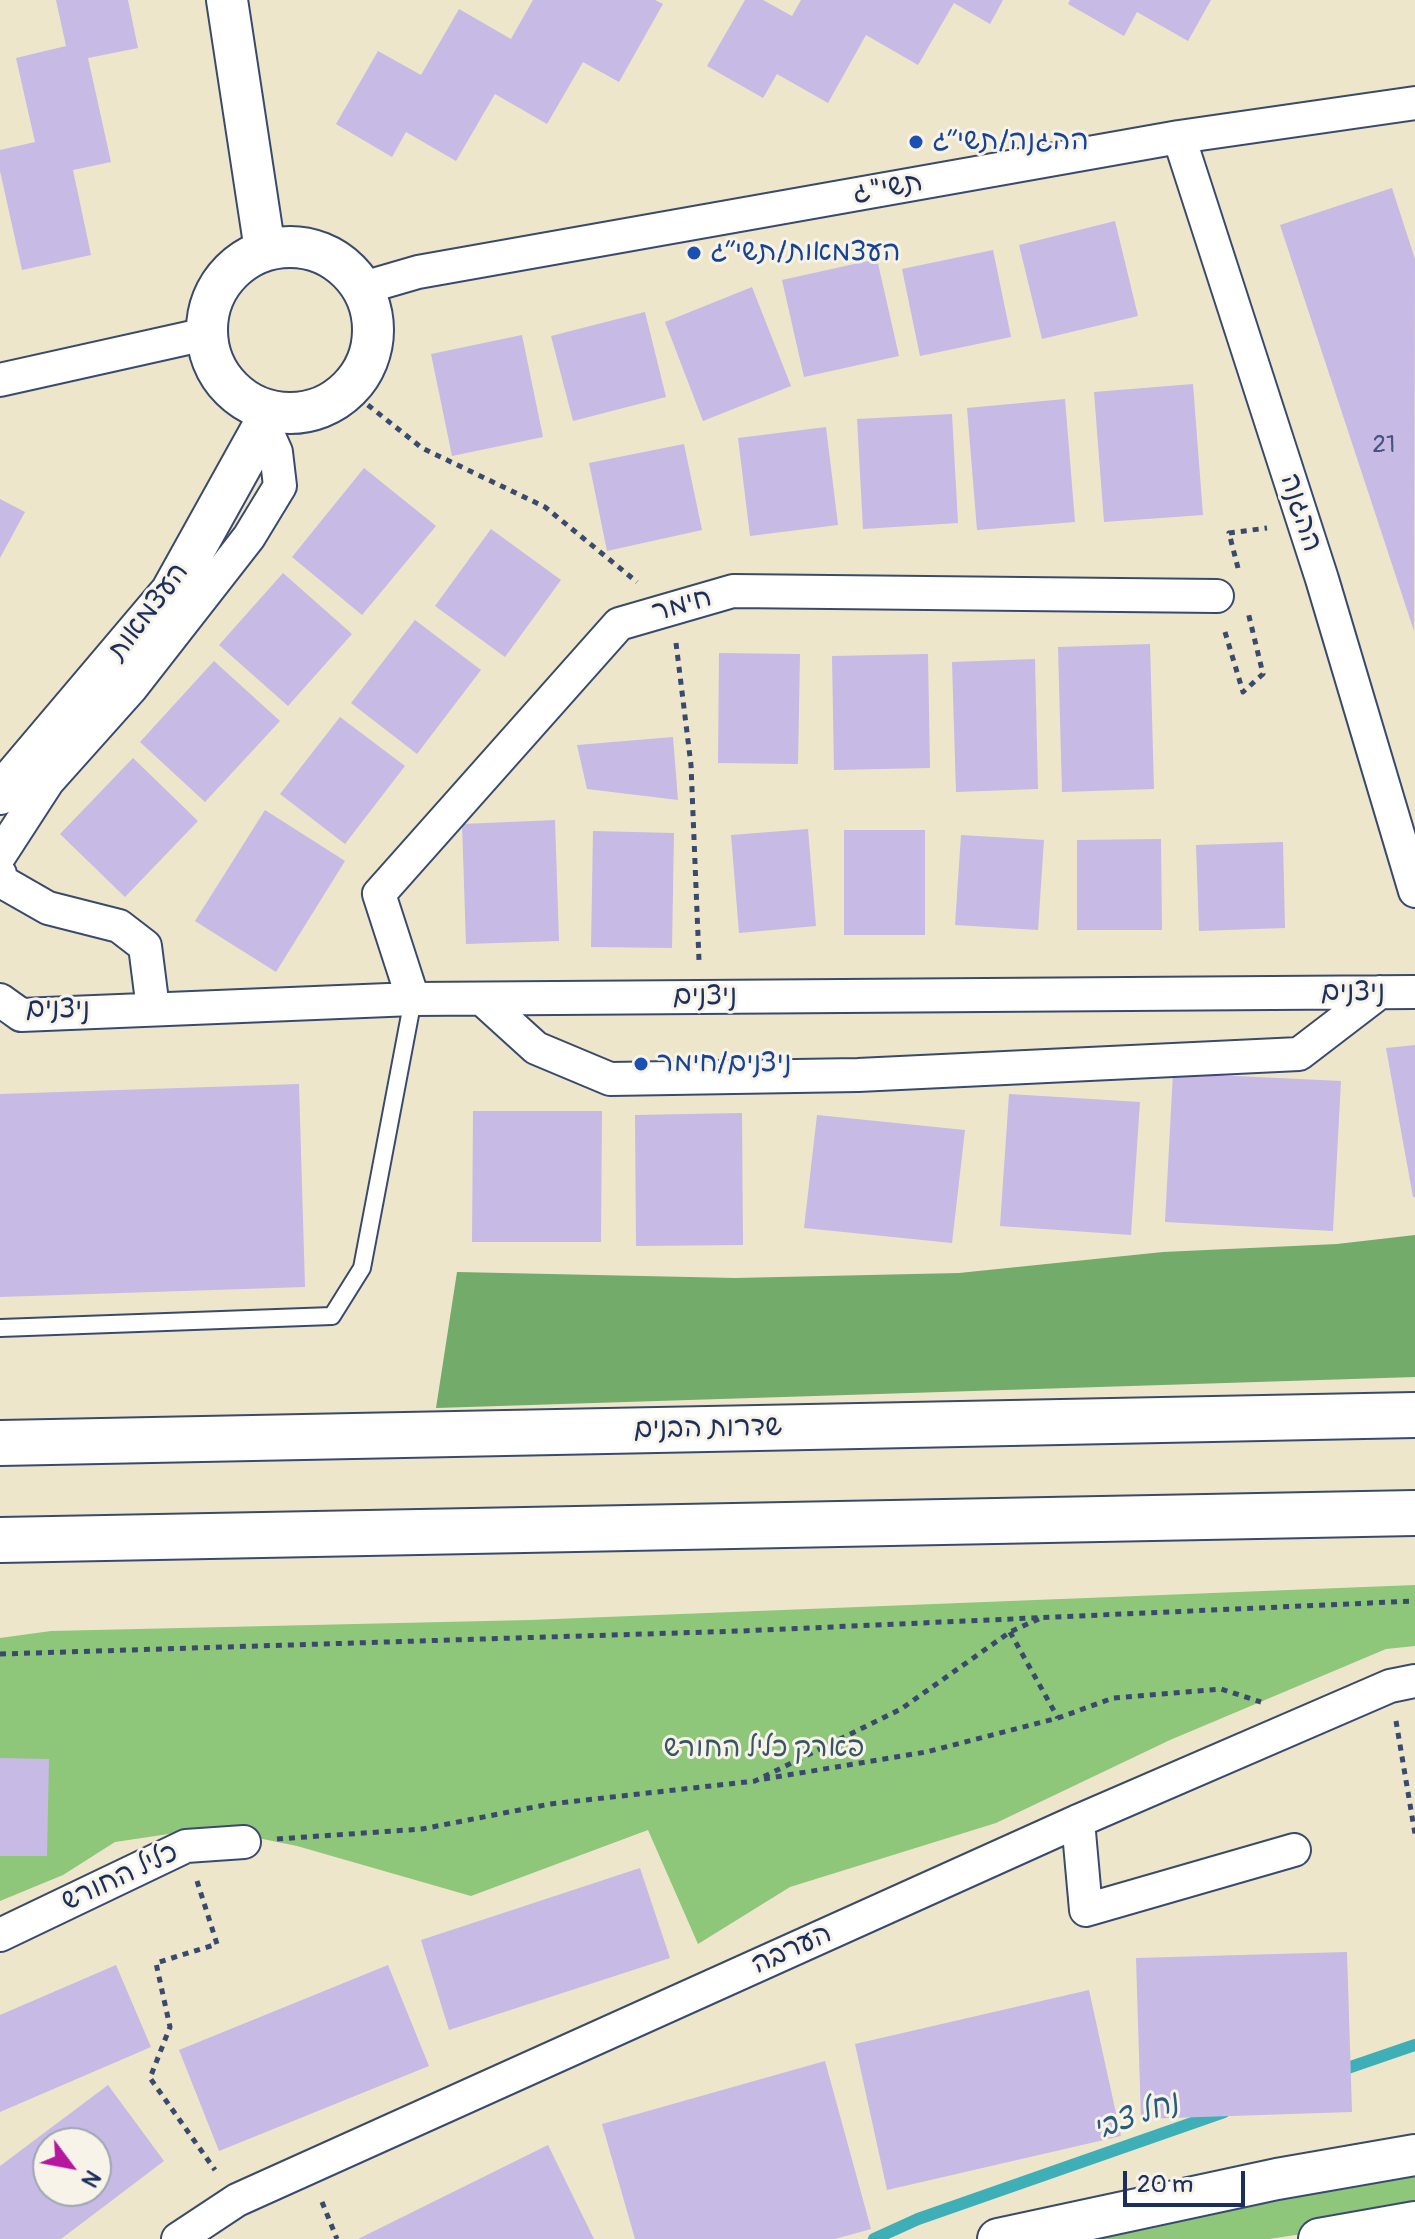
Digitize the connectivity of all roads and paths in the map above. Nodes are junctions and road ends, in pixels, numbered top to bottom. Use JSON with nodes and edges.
{"nodes":[{"id":1,"x":227,"y":0,"type":"edge"},
{"id":2,"x":1415,"y":103,"type":"edge"},
{"id":3,"x":1179,"y":137,"type":"junction"},
{"id":4,"x":265,"y":250,"type":"junction"},
{"id":5,"x":363,"y":288,"type":"junction"},
{"id":6,"x":206,"y":334,"type":"junction"},
{"id":7,"x":0,"y":380,"type":"edge"},
{"id":8,"x":349,"y":390,"type":"junction"},
{"id":9,"x":268,"y":419,"type":"junction"},
{"id":10,"x":1217,"y":596,"type":"dead end"},
{"id":11,"x":671,"y":609,"type":"junction"},
{"id":12,"x":0,"y":794,"type":"edge"},
{"id":13,"x":0,"y":855,"type":"edge"},
{"id":14,"x":0,"y":874,"type":"edge"},
{"id":15,"x":1415,"y":891,"type":"edge"},
{"id":16,"x":1380,"y":992,"type":"junction"},
{"id":17,"x":1415,"y":992,"type":"edge"},
{"id":18,"x":700,"y":997,"type":"junction"},
{"id":19,"x":413,"y":999,"type":"junction"},
{"id":20,"x":482,"y":999,"type":"junction"},
{"id":21,"x":0,"y":1000,"type":"edge"},
{"id":22,"x":153,"y":1009,"type":"junction"},
{"id":23,"x":0,"y":1328,"type":"edge"},
{"id":24,"x":1415,"y":1415,"type":"edge"},
{"id":25,"x":0,"y":1443,"type":"edge"},
{"id":26,"x":1415,"y":1513,"type":"edge"},
{"id":27,"x":0,"y":1540,"type":"edge"},
{"id":28,"x":1415,"y":1601,"type":"edge"},
{"id":29,"x":1049,"y":1615,"type":"junction"},
{"id":30,"x":1010,"y":1632,"type":"junction"},
{"id":31,"x":0,"y":1654,"type":"edge"},
{"id":32,"x":1402,"y":1684,"type":"edge"},
{"id":33,"x":1265,"y":1704,"type":"dead end"},
{"id":34,"x":1058,"y":1718,"type":"junction"},
{"id":35,"x":755,"y":1781,"type":"junction"},
{"id":36,"x":1078,"y":1821,"type":"junction"},
{"id":37,"x":1415,"y":1834,"type":"edge"},
{"id":38,"x":244,"y":1842,"type":"joint"},
{"id":39,"x":186,"y":1846,"type":"junction"},
{"id":40,"x":1294,"y":1850,"type":"dead end"},
{"id":41,"x":0,"y":1935,"type":"edge"},
{"id":42,"x":1415,"y":2155,"type":"edge"},
{"id":43,"x":237,"y":2200,"type":"junction"},
{"id":44,"x":1415,"y":2222,"type":"edge"},
{"id":45,"x":178,"y":2239,"type":"edge"},
{"id":46,"x":998,"y":2239,"type":"edge"},
{"id":47,"x":1319,"y":2239,"type":"edge"}],
"edges":[{"from":1,"to":4,"type":"street"},
{"from":2,"to":3,"type":"street","name":"תשי\"ג"},
{"from":3,"to":5,"type":"street","name":"תשי\"ג"},
{"from":3,"to":15,"type":"street","name":"ההגנה"},
{"from":4,"to":5,"type":"street"},
{"from":4,"to":6,"type":"street"},
{"from":5,"to":8,"type":"street"},
{"from":6,"to":7,"type":"street"},
{"from":6,"to":9,"type":"street"},
{"from":8,"to":9,"type":"street"},
{"from":8,"to":11,"type":"path"},
{"from":9,"to":12,"type":"street","name":"העצמאות"},
{"from":9,"to":13,"type":"street"},
{"from":10,"to":11,"type":"street","name":"חימר"},
{"from":11,"to":18,"type":"path"},
{"from":11,"to":19,"type":"street","name":"חימר"},
{"from":14,"to":22,"type":"street"},
{"from":16,"to":17,"type":"street","name":"ניצנים"},
{"from":16,"to":18,"type":"street","name":"ניצנים"},
{"from":16,"to":20,"type":"street"},
{"from":18,"to":20,"type":"street","name":"ניצנים"},
{"from":19,"to":20,"type":"street","name":"ניצנים"},
{"from":19,"to":22,"type":"street","name":"ניצנים"},
{"from":19,"to":23,"type":"lane"},
{"from":21,"to":22,"type":"street","name":"ניצנים"},
{"from":24,"to":25,"type":"main road","name":"שדרות הבנים"},
{"from":26,"to":27,"type":"main road"},
{"from":28,"to":29,"type":"path"},
{"from":29,"to":30,"type":"path"},
{"from":29,"to":31,"type":"path"},
{"from":30,"to":34,"type":"path"},
{"from":30,"to":35,"type":"path"},
{"from":32,"to":36,"type":"street","name":"הערבה"},
{"from":32,"to":37,"type":"path"},
{"from":33,"to":34,"type":"path"},
{"from":34,"to":35,"type":"path"},
{"from":35,"to":38,"type":"path"},
{"from":36,"to":40,"type":"street"},
{"from":36,"to":43,"type":"street","name":"הערבה"},
{"from":38,"to":39,"type":"street","name":"כליל החורש"},
{"from":39,"to":41,"type":"street","name":"כליל החורש"},
{"from":39,"to":43,"type":"path"},
{"from":42,"to":46,"type":"street"},
{"from":43,"to":45,"type":"street","name":"הערבה"},
{"from":44,"to":47,"type":"street"}]}
